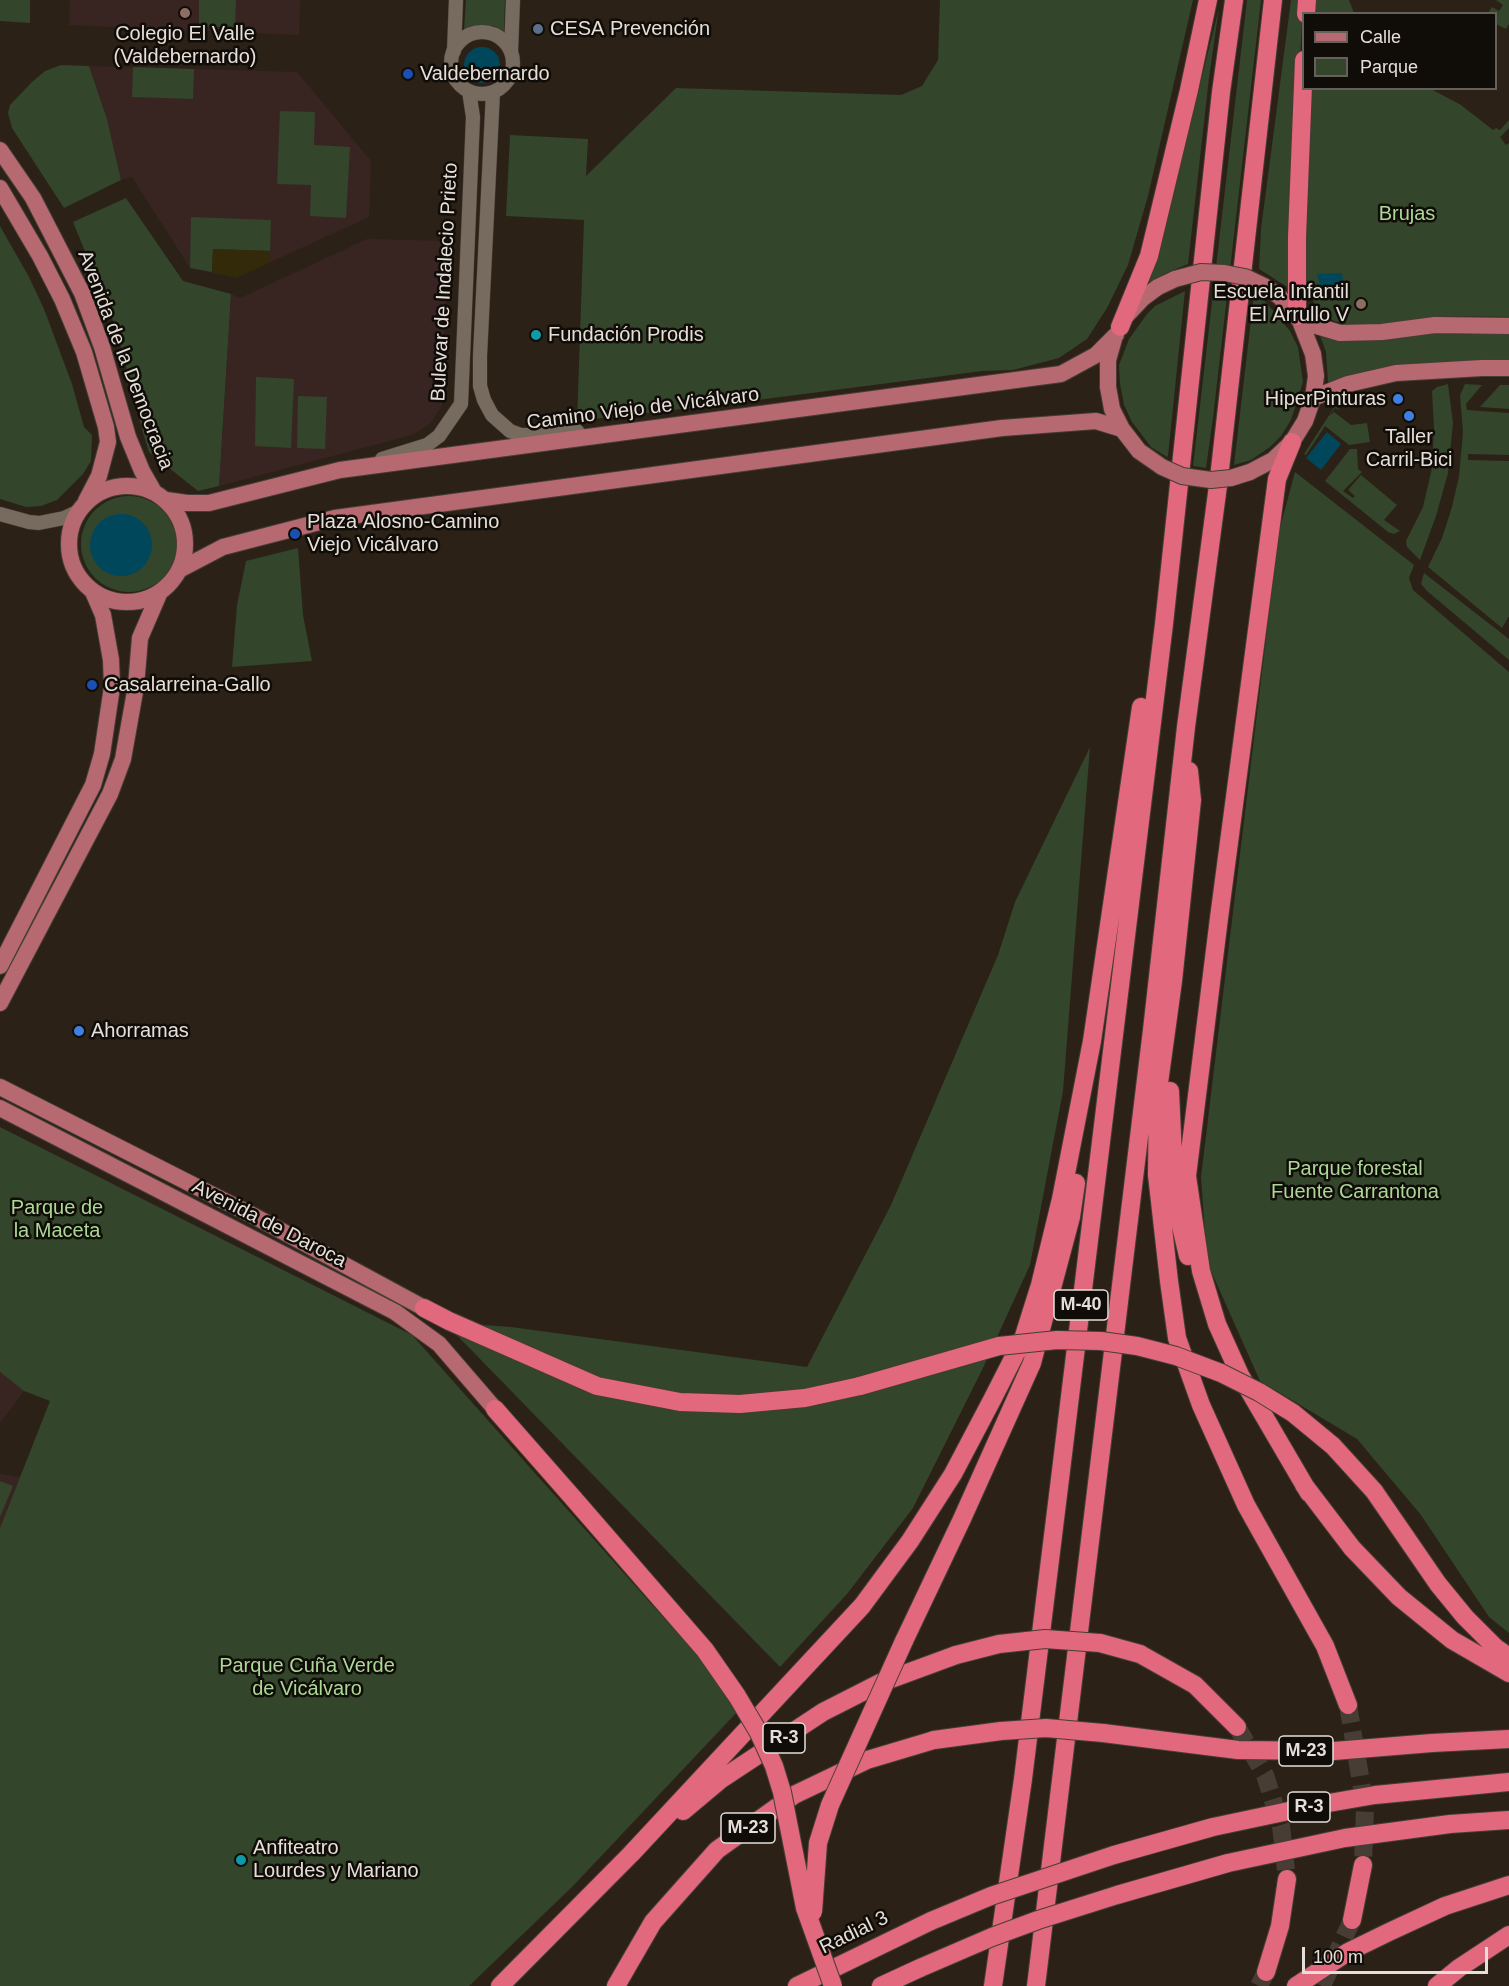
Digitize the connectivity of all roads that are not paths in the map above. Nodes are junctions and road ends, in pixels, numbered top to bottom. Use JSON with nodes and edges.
{"nodes":[{"id":1,"x":456,"y":0,"type":"edge"},
{"id":2,"x":513,"y":0,"type":"edge"},
{"id":3,"x":1208,"y":0,"type":"edge"},
{"id":4,"x":1234,"y":0,"type":"edge"},
{"id":5,"x":1273,"y":0,"type":"edge"},
{"id":6,"x":454,"y":51,"type":"junction"},
{"id":7,"x":511,"y":52,"type":"junction"},
{"id":8,"x":1303,"y":90,"type":"edge"},
{"id":9,"x":469,"y":91,"type":"junction"},
{"id":10,"x":493,"y":92,"type":"junction"},
{"id":11,"x":0,"y":150,"type":"edge"},
{"id":12,"x":0,"y":188,"type":"edge"},
{"id":13,"x":1298,"y":319,"type":"junction"},
{"id":14,"x":1509,"y":326,"type":"edge"},
{"id":15,"x":1118,"y":331,"type":"junction"},
{"id":16,"x":1509,"y":368,"type":"edge"},
{"id":17,"x":1313,"y":398,"type":"junction"},
{"id":18,"x":1122,"y":429,"type":"junction"},
{"id":19,"x":613,"y":434,"type":"junction"},
{"id":20,"x":1292,"y":442,"type":"junction"},
{"id":21,"x":340,"y":470,"type":"junction"},
{"id":22,"x":160,"y":496,"type":"junction"},
{"id":23,"x":82,"y":507,"type":"junction"},
{"id":24,"x":0,"y":514,"type":"edge"},
{"id":25,"x":181,"y":569,"type":"junction"},
{"id":26,"x":93,"y":592,"type":"junction"},
{"id":27,"x":159,"y":594,"type":"junction"},
{"id":28,"x":1164,"y":624,"type":"junction"},
{"id":29,"x":1186,"y":727,"type":"junction"},
{"id":30,"x":0,"y":966,"type":"edge"},
{"id":31,"x":1173,"y":981,"type":"junction"},
{"id":32,"x":0,"y":1003,"type":"edge"},
{"id":33,"x":1092,"y":1041,"type":"junction"},
{"id":34,"x":0,"y":1087,"type":"edge"},
{"id":35,"x":0,"y":1108,"type":"edge"},
{"id":36,"x":424,"y":1308,"type":"joint"},
{"id":37,"x":495,"y":1409,"type":"joint"},
{"id":38,"x":1309,"y":1493,"type":"junction"},
{"id":39,"x":1509,"y":1657,"type":"edge"},
{"id":40,"x":1509,"y":1673,"type":"edge"},
{"id":41,"x":1348,"y":1705,"type":"tunnel mouth"},
{"id":42,"x":1238,"y":1727,"type":"tunnel mouth"},
{"id":43,"x":1509,"y":1739,"type":"edge"},
{"id":44,"x":1509,"y":1782,"type":"edge"},
{"id":45,"x":1509,"y":1820,"type":"edge"},
{"id":46,"x":631,"y":1854,"type":"junction"},
{"id":47,"x":1363,"y":1865,"type":"tunnel mouth"},
{"id":48,"x":1287,"y":1879,"type":"tunnel mouth"},
{"id":49,"x":1509,"y":1885,"type":"edge"},
{"id":50,"x":1352,"y":1920,"type":"tunnel mouth"},
{"id":51,"x":1509,"y":1935,"type":"edge"},
{"id":52,"x":817,"y":1943,"type":"junction"},
{"id":53,"x":1266,"y":1972,"type":"tunnel mouth"},
{"id":54,"x":500,"y":1986,"type":"edge"},
{"id":55,"x":616,"y":1986,"type":"edge"},
{"id":56,"x":797,"y":1986,"type":"edge"},
{"id":57,"x":833,"y":1986,"type":"edge"},
{"id":58,"x":881,"y":1986,"type":"edge"},
{"id":59,"x":993,"y":1986,"type":"edge"},
{"id":60,"x":1036,"y":1986,"type":"edge"},
{"id":61,"x":1296,"y":1986,"type":"edge"},
{"id":62,"x":1437,"y":1986,"type":"edge"}],
"edges":[{"from":1,"to":6,"type":"street"},
{"from":2,"to":7,"type":"street"},
{"from":3,"to":15,"type":"highway"},
{"from":4,"to":28,"type":"highway","number":"M-40"},
{"from":5,"to":29,"type":"highway","number":"M-40"},
{"from":6,"to":7,"type":"street"},
{"from":6,"to":9,"type":"street"},
{"from":7,"to":10,"type":"street"},
{"from":8,"to":13,"type":"highway"},
{"from":9,"to":10,"type":"street"},
{"from":9,"to":21,"type":"street","name":"Bulevar de Indalecio Prieto"},
{"from":10,"to":19,"type":"street","name":"Bulevar de Indalecio Prieto"},
{"from":11,"to":22,"type":"main road","name":"Avenida de la Democracia"},
{"from":12,"to":23,"type":"main road","name":"Avenida de la Democracia"},
{"from":13,"to":14,"type":"main road"},
{"from":13,"to":15,"type":"main road","bridge":true},
{"from":13,"to":17,"type":"main road"},
{"from":15,"to":18,"type":"main road"},
{"from":15,"to":19,"type":"main road","name":"Camino Viejo de Vicálvaro"},
{"from":16,"to":17,"type":"main road"},
{"from":17,"to":20,"type":"main road"},
{"from":18,"to":20,"type":"main road","bridge":true},
{"from":18,"to":25,"type":"main road"},
{"from":19,"to":21,"type":"main road","name":"Camino Viejo de Vicálvaro"},
{"from":20,"to":38,"type":"highway"},
{"from":21,"to":22,"type":"main road","name":"Camino Viejo de Vicálvaro"},
{"from":22,"to":23,"type":"main road"},
{"from":22,"to":25,"type":"main road"},
{"from":23,"to":24,"type":"street"},
{"from":23,"to":26,"type":"main road"},
{"from":25,"to":27,"type":"main road"},
{"from":26,"to":27,"type":"main road"},
{"from":26,"to":30,"type":"main road"},
{"from":27,"to":32,"type":"main road"},
{"from":28,"to":33,"type":"highway"},
{"from":28,"to":59,"type":"highway","number":"M-40"},
{"from":29,"to":31,"type":"highway"},
{"from":29,"to":60,"type":"highway","number":"M-40"},
{"from":31,"to":38,"type":"highway"},
{"from":31,"to":41,"type":"highway"},
{"from":33,"to":46,"type":"highway"},
{"from":33,"to":52,"type":"highway","bridge":true},
{"from":34,"to":36,"type":"main road","name":"Avenida de Daroca"},
{"from":35,"to":37,"type":"main road","name":"Avenida de Daroca"},
{"from":36,"to":39,"type":"highway","bridge":true},
{"from":37,"to":52,"type":"highway","bridge":true},
{"from":38,"to":40,"type":"highway"},
{"from":42,"to":46,"type":"highway","number":"R-3","bridge":true},
{"from":43,"to":55,"type":"highway","number":"M-23","bridge":true},
{"from":44,"to":56,"type":"highway","name":"Radial 3","number":"R-3","bridge":true},
{"from":45,"to":58,"type":"highway","number":"R-3","bridge":true},
{"from":46,"to":54,"type":"highway","number":"R-3"},
{"from":47,"to":50,"type":"highway"},
{"from":48,"to":53,"type":"highway"},
{"from":49,"to":61,"type":"highway"},
{"from":51,"to":62,"type":"highway"},
{"from":52,"to":57,"type":"highway","bridge":true}]}
